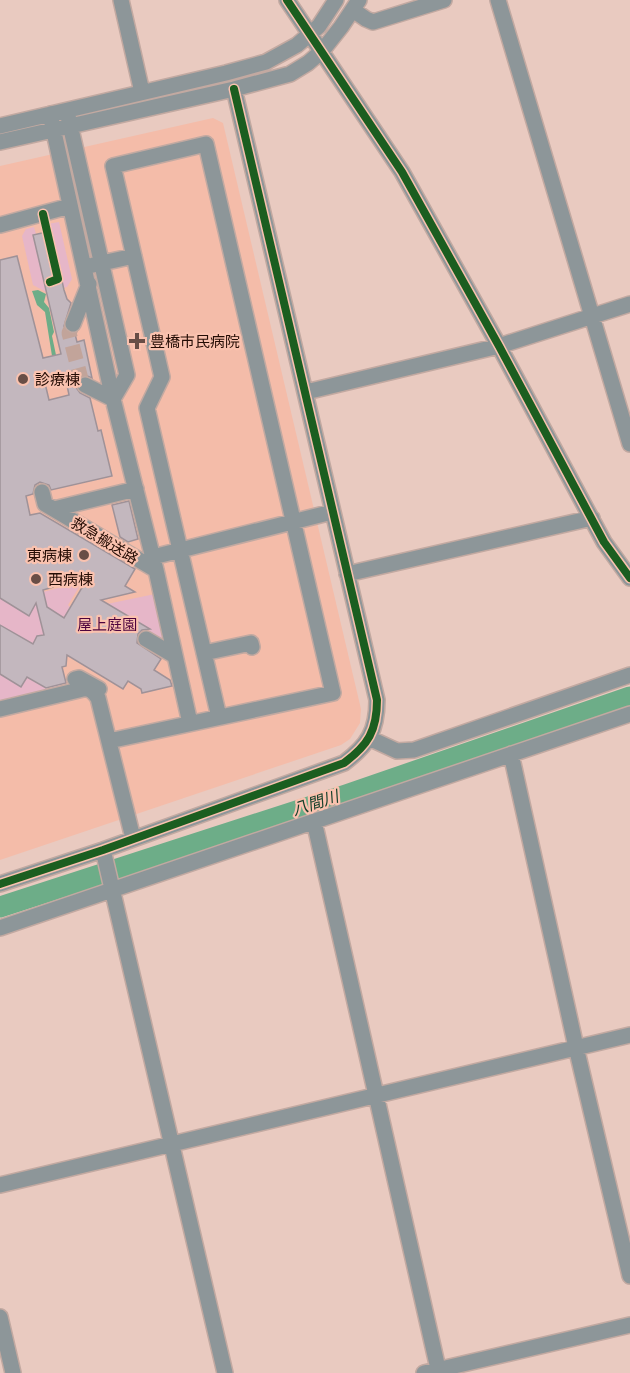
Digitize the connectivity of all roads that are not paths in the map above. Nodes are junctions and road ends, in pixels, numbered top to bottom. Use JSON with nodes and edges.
{"nodes":[{"id":1,"x":121,"y":0,"type":"edge"},
{"id":2,"x":287,"y":0,"type":"edge"},
{"id":3,"x":336,"y":0,"type":"edge"},
{"id":4,"x":444,"y":0,"type":"edge"},
{"id":5,"x":498,"y":0,"type":"edge"},
{"id":6,"x":356,"y":5,"type":"edge"},
{"id":7,"x":310,"y":34,"type":"junction"},
{"id":8,"x":321,"y":51,"type":"junction"},
{"id":9,"x":234,"y":90,"type":"junction"},
{"id":10,"x":142,"y":92,"type":"junction"},
{"id":11,"x":67,"y":111,"type":"junction"},
{"id":12,"x":50,"y":114,"type":"junction"},
{"id":13,"x":0,"y":126,"type":"edge"},
{"id":14,"x":70,"y":127,"type":"junction"},
{"id":15,"x":54,"y":130,"type":"junction"},
{"id":16,"x":0,"y":142,"type":"edge"},
{"id":17,"x":70,"y":206,"type":"junction"},
{"id":18,"x":0,"y":225,"type":"edge"},
{"id":19,"x":134,"y":256,"type":"junction"},
{"id":20,"x":102,"y":263,"type":"junction"},
{"id":21,"x":85,"y":267,"type":"junction"},
{"id":22,"x":89,"y":284,"type":"junction"},
{"id":23,"x":630,"y":304,"type":"edge"},
{"id":24,"x":591,"y":316,"type":"junction"},
{"id":25,"x":115,"y":322,"type":"junction"},
{"id":26,"x":98,"y":326,"type":"junction"},
{"id":27,"x":499,"y":346,"type":"junction"},
{"id":28,"x":85,"y":385,"type":"tunnel mouth"},
{"id":29,"x":306,"y":392,"type":"junction"},
{"id":30,"x":113,"y":399,"type":"junction"},
{"id":31,"x":630,"y":444,"type":"edge"},
{"id":32,"x":136,"y":489,"type":"junction"},
{"id":33,"x":42,"y":492,"type":"dead end"},
{"id":34,"x":54,"y":509,"type":"junction"},
{"id":35,"x":332,"y":512,"type":"junction"},
{"id":36,"x":592,"y":518,"type":"junction"},
{"id":37,"x":293,"y":521,"type":"junction"},
{"id":38,"x":180,"y":550,"type":"junction"},
{"id":39,"x":154,"y":563,"type":"junction"},
{"id":40,"x":347,"y":574,"type":"junction"},
{"id":41,"x":629,"y":575,"type":"edge"},
{"id":42,"x":146,"y":639,"type":"dead end"},
{"id":43,"x":252,"y":647,"type":"dead end"},
{"id":44,"x":204,"y":653,"type":"junction"},
{"id":45,"x":175,"y":656,"type":"junction"},
{"id":46,"x":630,"y":675,"type":"edge"},
{"id":47,"x":0,"y":709,"type":"edge"},
{"id":48,"x":630,"y":714,"type":"edge"},
{"id":49,"x":219,"y":717,"type":"junction"},
{"id":50,"x":190,"y":723,"type":"junction"},
{"id":51,"x":369,"y":738,"type":"junction"},
{"id":52,"x":109,"y":741,"type":"junction"},
{"id":53,"x":511,"y":754,"type":"junction"},
{"id":54,"x":314,"y":820,"type":"junction"},
{"id":55,"x":134,"y":838,"type":"junction"},
{"id":56,"x":104,"y":854,"type":"junction"},
{"id":57,"x":0,"y":884,"type":"edge"},
{"id":58,"x":111,"y":888,"type":"junction"},
{"id":59,"x":0,"y":928,"type":"edge"},
{"id":60,"x":630,"y":1035,"type":"edge"},
{"id":61,"x":576,"y":1047,"type":"junction"},
{"id":62,"x":376,"y":1094,"type":"junction"},
{"id":63,"x":171,"y":1144,"type":"junction"},
{"id":64,"x":0,"y":1185,"type":"edge"},
{"id":65,"x":630,"y":1276,"type":"edge"},
{"id":66,"x":0,"y":1317,"type":"edge"},
{"id":67,"x":630,"y":1325,"type":"edge"},
{"id":68,"x":434,"y":1372,"type":"edge"},
{"id":69,"x":13,"y":1373,"type":"edge"},
{"id":70,"x":225,"y":1373,"type":"edge"}],
"edges":[{"from":1,"to":10,"type":"street"},
{"from":2,"to":7,"type":"street"},
{"from":3,"to":7,"type":"street"},
{"from":4,"to":6,"type":"street"},
{"from":5,"to":24,"type":"street"},
{"from":6,"to":8,"type":"street"},
{"from":7,"to":8,"type":"street"},
{"from":7,"to":10,"type":"street"},
{"from":8,"to":9,"type":"street"},
{"from":8,"to":27,"type":"street"},
{"from":9,"to":14,"type":"street"},
{"from":9,"to":29,"type":"street"},
{"from":10,"to":11,"type":"street"},
{"from":11,"to":12,"type":"street"},
{"from":11,"to":14,"type":"street"},
{"from":12,"to":13,"type":"street"},
{"from":12,"to":15,"type":"street"},
{"from":14,"to":15,"type":"street"},
{"from":14,"to":20,"type":"street"},
{"from":15,"to":16,"type":"street"},
{"from":15,"to":17,"type":"street"},
{"from":17,"to":18,"type":"street"},
{"from":17,"to":21,"type":"street"},
{"from":19,"to":20,"type":"street"},
{"from":19,"to":37,"type":"street"},
{"from":19,"to":38,"type":"street"},
{"from":20,"to":21,"type":"street"},
{"from":20,"to":25,"type":"street"},
{"from":21,"to":22,"type":"street"},
{"from":22,"to":26,"type":"street"},
{"from":22,"to":26,"type":"street"},
{"from":23,"to":24,"type":"street"},
{"from":24,"to":27,"type":"street"},
{"from":24,"to":31,"type":"street"},
{"from":25,"to":26,"type":"street"},
{"from":25,"to":30,"type":"street"},
{"from":26,"to":30,"type":"street"},
{"from":27,"to":29,"type":"street"},
{"from":27,"to":36,"type":"street"},
{"from":28,"to":30,"type":"street"},
{"from":29,"to":35,"type":"street"},
{"from":30,"to":32,"type":"street"},
{"from":32,"to":34,"type":"street","name":"救急搬送路"},
{"from":32,"to":39,"type":"street"},
{"from":33,"to":34,"type":"street","name":"救急搬送路"},
{"from":34,"to":39,"type":"street","name":"救急搬送路"},
{"from":35,"to":37,"type":"street"},
{"from":35,"to":40,"type":"street"},
{"from":36,"to":40,"type":"street"},
{"from":36,"to":41,"type":"street"},
{"from":37,"to":38,"type":"street"},
{"from":37,"to":49,"type":"street"},
{"from":38,"to":39,"type":"street"},
{"from":38,"to":44,"type":"street"},
{"from":39,"to":45,"type":"street"},
{"from":40,"to":51,"type":"street"},
{"from":42,"to":45,"type":"street"},
{"from":43,"to":44,"type":"street"},
{"from":44,"to":49,"type":"street"},
{"from":45,"to":50,"type":"street"},
{"from":46,"to":51,"type":"street"},
{"from":47,"to":52,"type":"street"},
{"from":48,"to":53,"type":"street"},
{"from":49,"to":50,"type":"street"},
{"from":50,"to":52,"type":"street"},
{"from":51,"to":55,"type":"street"},
{"from":52,"to":55,"type":"street"},
{"from":53,"to":54,"type":"street"},
{"from":53,"to":61,"type":"street"},
{"from":54,"to":58,"type":"street"},
{"from":54,"to":62,"type":"street"},
{"from":55,"to":56,"type":"street"},
{"from":56,"to":57,"type":"street"},
{"from":56,"to":58,"type":"street"},
{"from":58,"to":59,"type":"street"},
{"from":58,"to":63,"type":"street"},
{"from":60,"to":61,"type":"street"},
{"from":61,"to":62,"type":"street"},
{"from":61,"to":65,"type":"street"},
{"from":62,"to":63,"type":"street"},
{"from":62,"to":68,"type":"street"},
{"from":63,"to":64,"type":"street"},
{"from":63,"to":70,"type":"street"},
{"from":66,"to":69,"type":"street"},
{"from":67,"to":68,"type":"street"}]}
